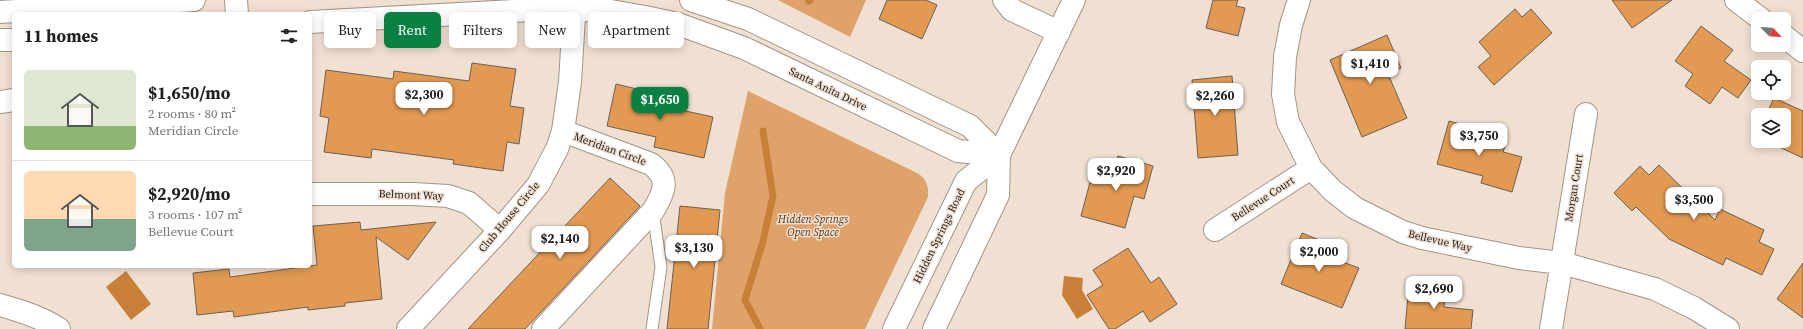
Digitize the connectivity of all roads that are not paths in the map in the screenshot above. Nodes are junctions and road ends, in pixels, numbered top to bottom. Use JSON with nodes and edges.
{"nodes":[{"id":1,"x":194,"y":0,"type":"edge"},
{"id":2,"x":236,"y":0,"type":"edge"},
{"id":3,"x":691,"y":0,"type":"edge"},
{"id":4,"x":1004,"y":0,"type":"edge"},
{"id":5,"x":1074,"y":0,"type":"edge"},
{"id":6,"x":1299,"y":0,"type":"edge"},
{"id":7,"x":1736,"y":0,"type":"edge"},
{"id":8,"x":575,"y":5,"type":"edge"},
{"id":9,"x":0,"y":12,"type":"edge"},
{"id":10,"x":237,"y":12,"type":"edge"},
{"id":11,"x":1752,"y":12,"type":"edge"},
{"id":12,"x":312,"y":22,"type":"edge"},
{"id":13,"x":1059,"y":32,"type":"junction"},
{"id":14,"x":0,"y":40,"type":"edge"},
{"id":15,"x":12,"y":40,"type":"edge"},
{"id":16,"x":1791,"y":42,"type":"edge"},
{"id":17,"x":1803,"y":51,"type":"edge"},
{"id":18,"x":12,"y":100,"type":"edge"},
{"id":19,"x":0,"y":102,"type":"edge"},
{"id":20,"x":1586,"y":114,"type":"dead end"},
{"id":21,"x":563,"y":131,"type":"junction"},
{"id":22,"x":999,"y":155,"type":"junction"},
{"id":23,"x":1311,"y":168,"type":"junction"},
{"id":24,"x":312,"y":194,"type":"edge"},
{"id":25,"x":653,"y":211,"type":"junction"},
{"id":26,"x":500,"y":230,"type":"junction"},
{"id":27,"x":1215,"y":230,"type":"dead end"},
{"id":28,"x":1562,"y":263,"type":"junction"},
{"id":29,"x":0,"y":305,"type":"edge"},
{"id":30,"x":59,"y":329,"type":"edge"},
{"id":31,"x":409,"y":329,"type":"edge"},
{"id":32,"x":543,"y":329,"type":"edge"},
{"id":33,"x":652,"y":329,"type":"edge"},
{"id":34,"x":894,"y":329,"type":"edge"},
{"id":35,"x":934,"y":329,"type":"edge"},
{"id":36,"x":1551,"y":329,"type":"edge"},
{"id":37,"x":1728,"y":329,"type":"edge"}],
"edges":[{"from":1,"to":9,"type":"street"},
{"from":2,"to":10,"type":"street"},
{"from":3,"to":22,"type":"street"},
{"from":4,"to":13,"type":"street"},
{"from":5,"to":13,"type":"street","name":"Hidden Springs Road"},
{"from":6,"to":23,"type":"street","name":"Bellevue Way"},
{"from":7,"to":11,"type":"street"},
{"from":8,"to":12,"type":"street","name":"Santa Anita Drive"},
{"from":8,"to":21,"type":"street","name":"Club House Circle"},
{"from":8,"to":22,"type":"street","name":"Santa Anita Drive"},
{"from":13,"to":22,"type":"street","name":"Hidden Springs Road"},
{"from":14,"to":15,"type":"street"},
{"from":16,"to":17,"type":"street"},
{"from":18,"to":19,"type":"street"},
{"from":20,"to":28,"type":"street","name":"Morgan Court"},
{"from":21,"to":25,"type":"street","name":"Meridian Circle"},
{"from":21,"to":26,"type":"street","name":"Club House Circle"},
{"from":22,"to":34,"type":"street","name":"Hidden Springs Road"},
{"from":22,"to":35,"type":"street","name":"Hidden Springs Road"},
{"from":23,"to":27,"type":"street","name":"Bellevue Court"},
{"from":23,"to":28,"type":"street","name":"Bellevue Way"},
{"from":24,"to":26,"type":"street","name":"Belmont Way"},
{"from":25,"to":32,"type":"street","name":"Meridian Circle"},
{"from":25,"to":33,"type":"lane"},
{"from":26,"to":31,"type":"street","name":"Club House Circle"},
{"from":28,"to":36,"type":"street","name":"Morgan Court"},
{"from":28,"to":37,"type":"street","name":"Bellevue Way"},
{"from":29,"to":30,"type":"street"}]}
